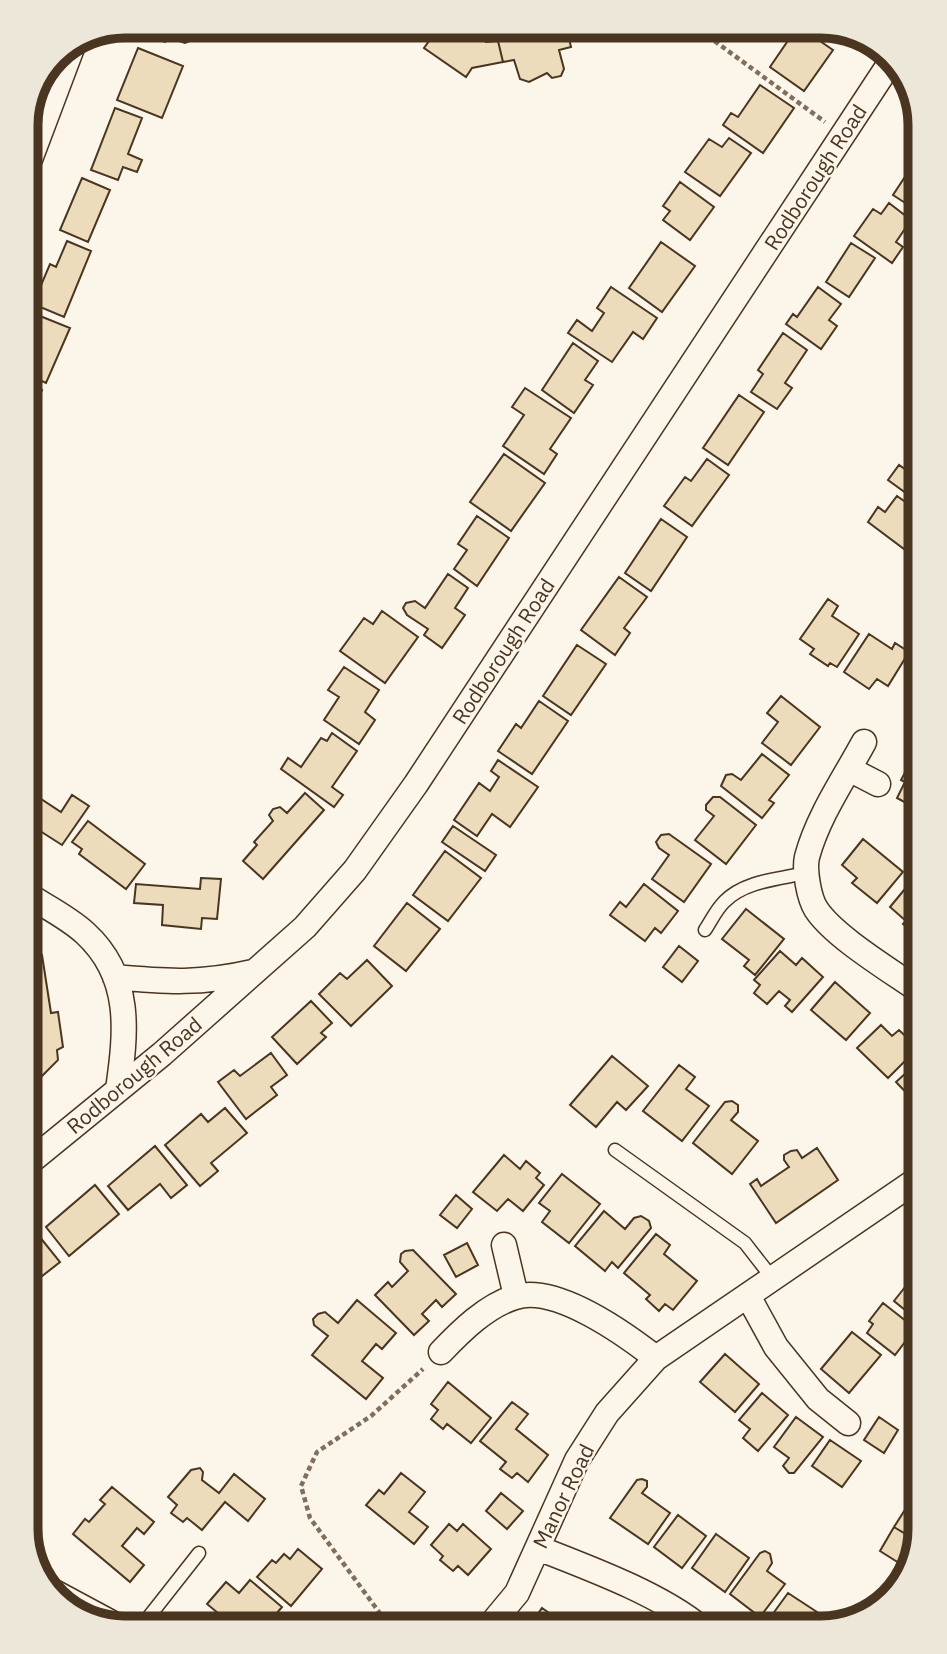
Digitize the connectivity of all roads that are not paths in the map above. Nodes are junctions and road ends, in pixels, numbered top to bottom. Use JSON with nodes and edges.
{"nodes":[{"id":1,"x":67,"y":61,"type":"edge"},
{"id":2,"x":887,"y":68,"type":"edge"},
{"id":3,"x":39,"y":136,"type":"edge"},
{"id":4,"x":864,"y":742,"type":"dead end"},
{"id":5,"x":849,"y":769,"type":"junction"},
{"id":6,"x":878,"y":784,"type":"dead end"},
{"id":7,"x":806,"y":873,"type":"junction"},
{"id":8,"x":38,"y":902,"type":"edge"},
{"id":9,"x":705,"y":930,"type":"dead end"},
{"id":10,"x":255,"y":972,"type":"junction"},
{"id":11,"x":115,"y":977,"type":"junction"},
{"id":12,"x":908,"y":983,"type":"edge"},
{"id":13,"x":118,"y":1090,"type":"junction"},
{"id":14,"x":615,"y":1150,"type":"dead end"},
{"id":15,"x":38,"y":1155,"type":"edge"},
{"id":16,"x":908,"y":1186,"type":"edge"},
{"id":17,"x":504,"y":1245,"type":"dead end"},
{"id":18,"x":774,"y":1279,"type":"junction"},
{"id":19,"x":516,"y":1296,"type":"junction"},
{"id":20,"x":748,"y":1296,"type":"junction"},
{"id":21,"x":441,"y":1352,"type":"road end"},
{"id":22,"x":656,"y":1358,"type":"junction"},
{"id":23,"x":848,"y":1423,"type":"dead end"},
{"id":24,"x":538,"y":1548,"type":"junction"},
{"id":25,"x":199,"y":1553,"type":"dead end"},
{"id":26,"x":150,"y":1615,"type":"edge"},
{"id":27,"x":498,"y":1616,"type":"edge"},
{"id":28,"x":686,"y":1616,"type":"edge"}],
"edges":[{"from":1,"to":3,"type":"street"},
{"from":2,"to":10,"type":"street","name":"Rodborough Road"},
{"from":4,"to":5,"type":"street"},
{"from":5,"to":6,"type":"street"},
{"from":5,"to":7,"type":"street"},
{"from":7,"to":9,"type":"lane"},
{"from":7,"to":12,"type":"street"},
{"from":8,"to":11,"type":"street"},
{"from":10,"to":11,"type":"street"},
{"from":10,"to":13,"type":"street","name":"Rodborough Road"},
{"from":11,"to":13,"type":"street"},
{"from":13,"to":15,"type":"street","name":"Rodborough Road"},
{"from":14,"to":18,"type":"lane"},
{"from":16,"to":18,"type":"street","name":"Manor Road"},
{"from":17,"to":19,"type":"street"},
{"from":18,"to":20,"type":"street","name":"Manor Road"},
{"from":19,"to":21,"type":"street"},
{"from":19,"to":22,"type":"street"},
{"from":20,"to":22,"type":"street","name":"Manor Road"},
{"from":20,"to":23,"type":"street"},
{"from":22,"to":24,"type":"street","name":"Manor Road"},
{"from":24,"to":27,"type":"street","name":"Manor Road"},
{"from":24,"to":28,"type":"street"},
{"from":25,"to":26,"type":"lane"}]}
